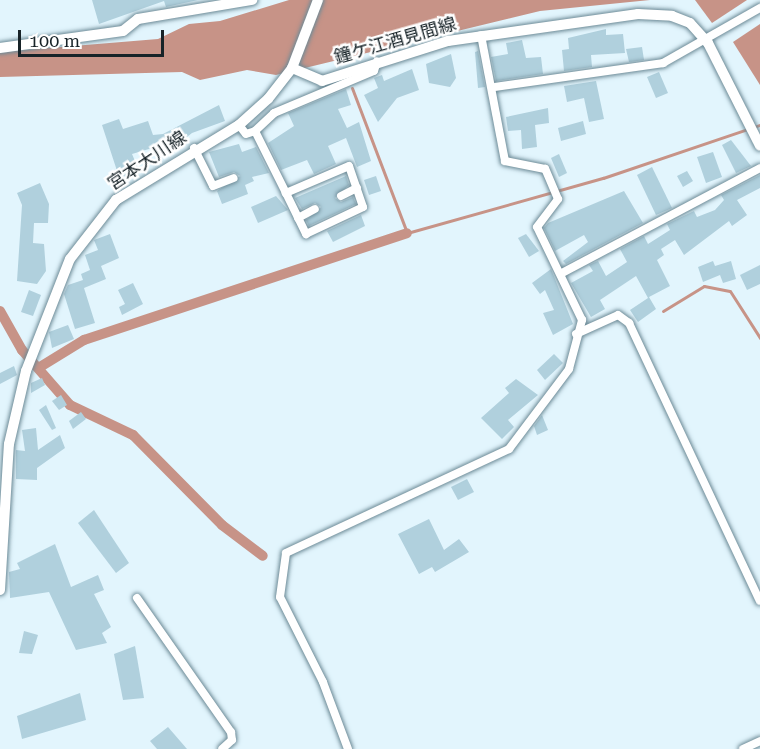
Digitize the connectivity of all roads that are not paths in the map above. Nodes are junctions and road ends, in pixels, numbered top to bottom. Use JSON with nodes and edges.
{"nodes":[{"id":1,"x":318,"y":0,"type":"edge"},
{"id":2,"x":248,"y":1,"type":"edge"},
{"id":3,"x":760,"y":8,"type":"edge"},
{"id":4,"x":481,"y":34,"type":"junction"},
{"id":5,"x":708,"y":43,"type":"junction"},
{"id":6,"x":0,"y":48,"type":"edge"},
{"id":7,"x":377,"y":61,"type":"junction"},
{"id":8,"x":293,"y":73,"type":"junction"},
{"id":9,"x":495,"y":87,"type":"junction"},
{"id":10,"x":239,"y":125,"type":"junction"},
{"id":11,"x":255,"y":131,"type":"junction"},
{"id":12,"x":760,"y":146,"type":"edge"},
{"id":13,"x":194,"y":148,"type":"junction"},
{"id":14,"x":760,"y":168,"type":"edge"},
{"id":15,"x":234,"y":178,"type":"dead end"},
{"id":16,"x":357,"y":188,"type":"junction"},
{"id":17,"x":286,"y":193,"type":"junction"},
{"id":18,"x":341,"y":196,"type":"dead end"},
{"id":19,"x":315,"y":209,"type":"dead end"},
{"id":20,"x":298,"y":218,"type":"junction"},
{"id":21,"x":562,"y":273,"type":"junction"},
{"id":22,"x":576,"y":334,"type":"junction"},
{"id":23,"x":4,"y":443,"type":"edge"},
{"id":24,"x":0,"y":590,"type":"edge"},
{"id":25,"x":136,"y":598,"type":"dead end"},
{"id":26,"x":760,"y":601,"type":"edge"},
{"id":27,"x":760,"y":741,"type":"edge"},
{"id":28,"x":222,"y":749,"type":"edge"},
{"id":29,"x":348,"y":749,"type":"edge"},
{"id":30,"x":743,"y":749,"type":"edge"}],
"edges":[{"from":1,"to":8,"type":"main road","name":"宮本大川線"},
{"from":2,"to":6,"type":"main road"},
{"from":3,"to":5,"type":"street"},
{"from":4,"to":5,"type":"main road","name":"鐘ケ江酒見間線"},
{"from":4,"to":7,"type":"main road","name":"鐘ケ江酒見間線"},
{"from":4,"to":9,"type":"street"},
{"from":5,"to":9,"type":"street"},
{"from":5,"to":12,"type":"main road","name":"鐘ケ江酒見間線"},
{"from":7,"to":8,"type":"main road","name":"鐘ケ江酒見間線"},
{"from":7,"to":11,"type":"street"},
{"from":8,"to":10,"type":"main road","name":"宮本大川線"},
{"from":9,"to":21,"type":"street"},
{"from":10,"to":11,"type":"street"},
{"from":10,"to":13,"type":"main road","name":"宮本大川線"},
{"from":11,"to":17,"type":"street"},
{"from":13,"to":15,"type":"street"},
{"from":13,"to":23,"type":"main road","name":"宮本大川線"},
{"from":14,"to":21,"type":"street"},
{"from":16,"to":17,"type":"street"},
{"from":16,"to":18,"type":"street"},
{"from":16,"to":20,"type":"street"},
{"from":17,"to":20,"type":"street"},
{"from":19,"to":20,"type":"street"},
{"from":21,"to":22,"type":"street"},
{"from":22,"to":26,"type":"street"},
{"from":22,"to":29,"type":"street"},
{"from":23,"to":24,"type":"main road","name":"宮本大川線"},
{"from":25,"to":28,"type":"street"},
{"from":27,"to":30,"type":"street"}]}
